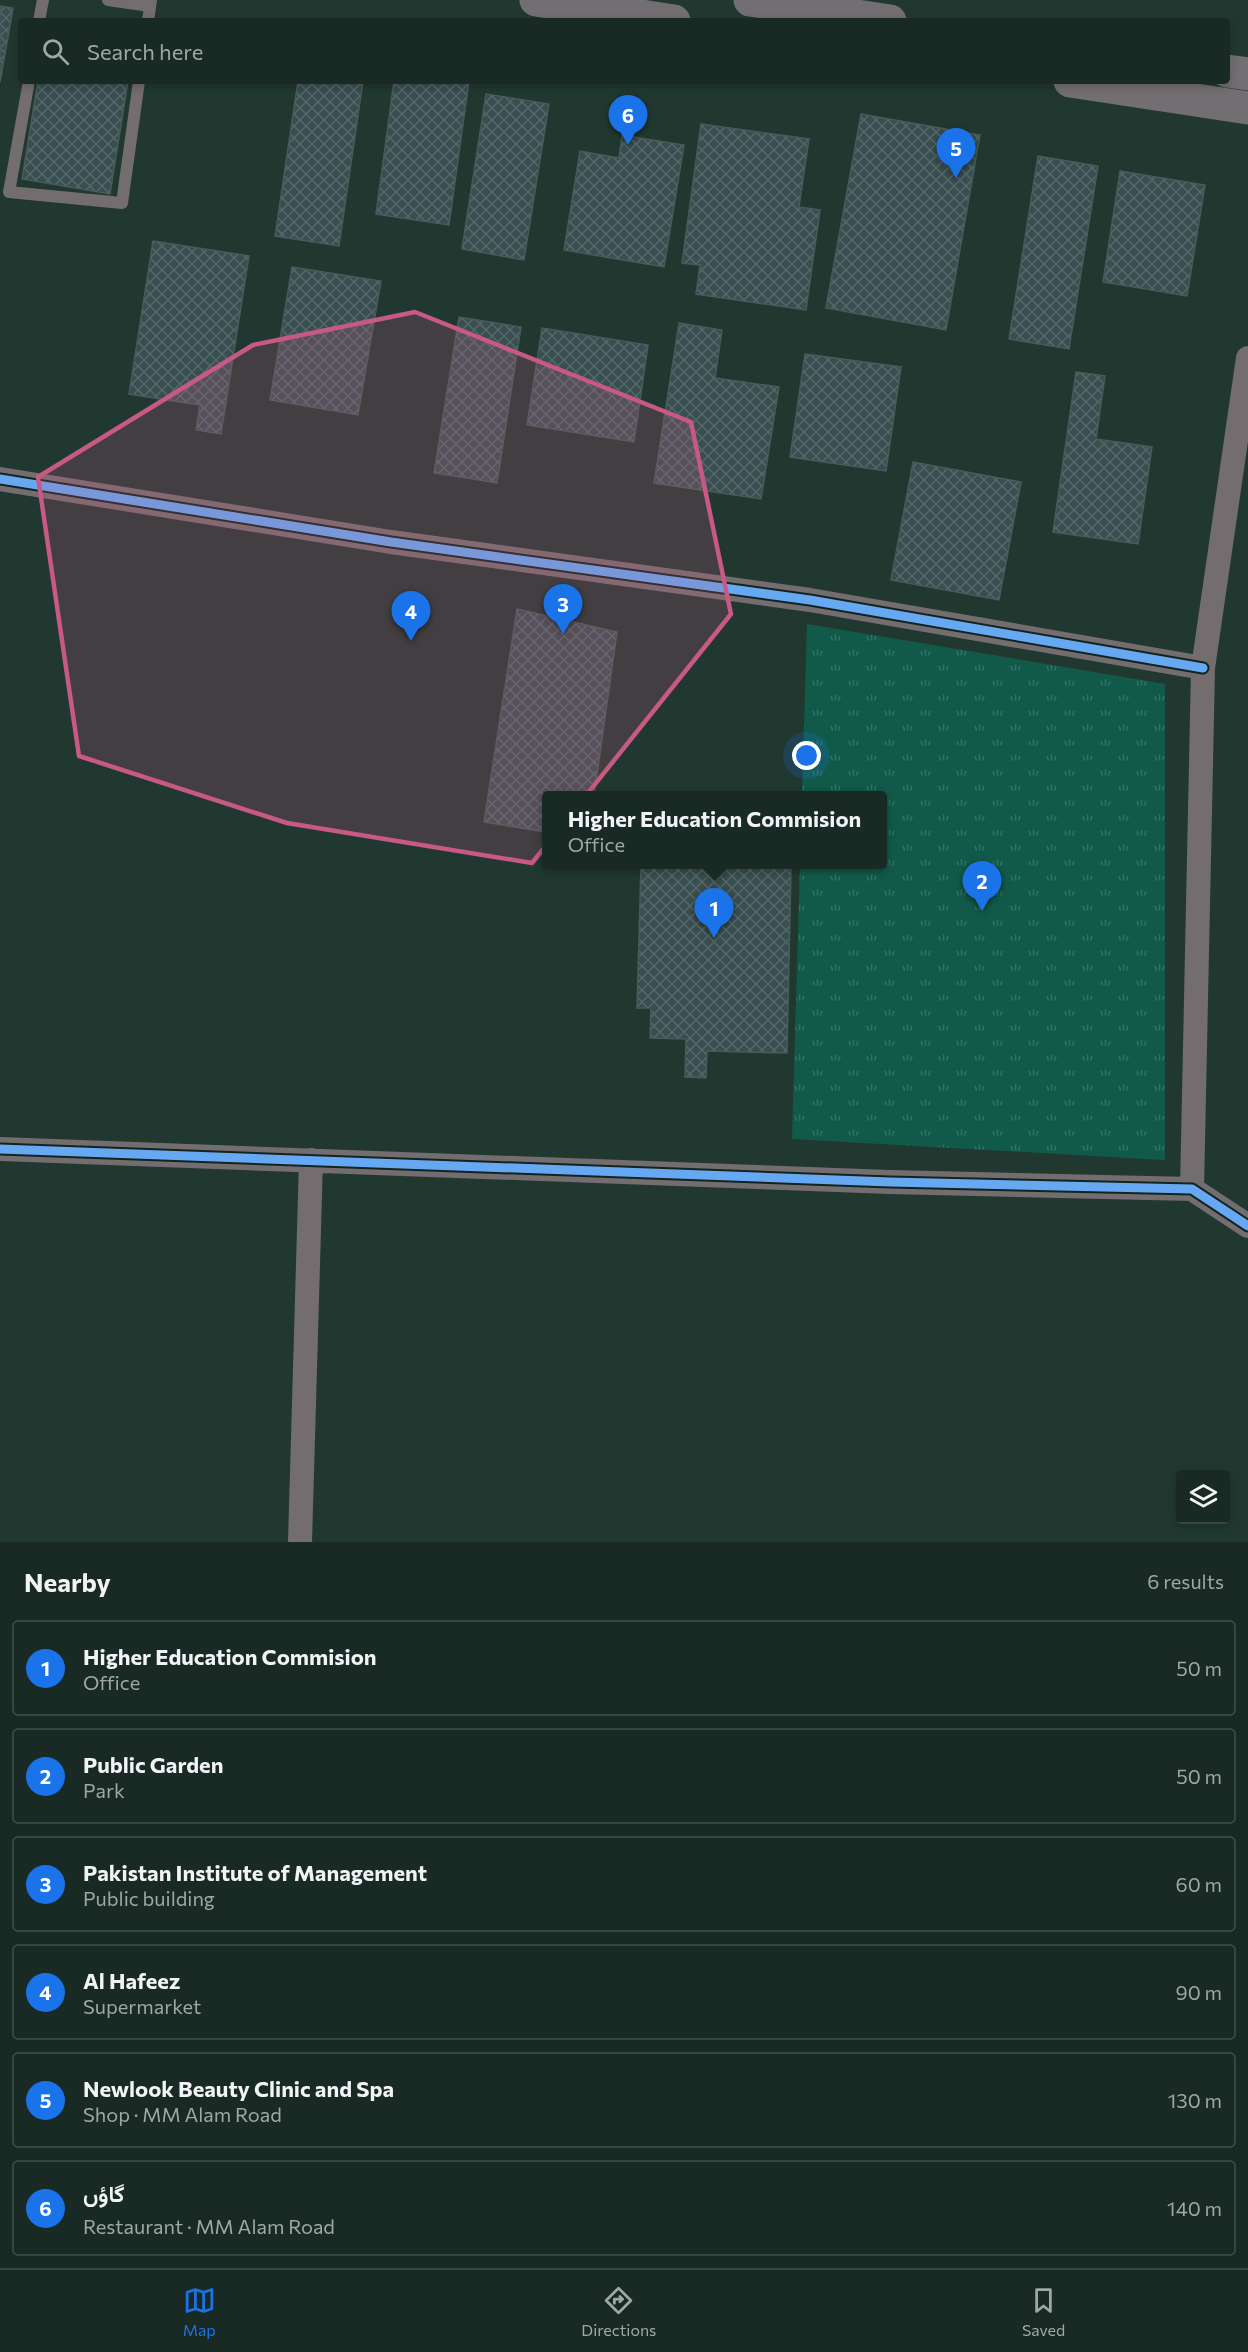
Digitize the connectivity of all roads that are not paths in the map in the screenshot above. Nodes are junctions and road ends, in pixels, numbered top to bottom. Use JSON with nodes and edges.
{"nodes":[{"id":1,"x":43,"y":0,"type":"edge"},
{"id":2,"x":108,"y":0,"type":"edge"},
{"id":3,"x":536,"y":0,"type":"edge"},
{"id":4,"x":750,"y":0,"type":"edge"},
{"id":5,"x":150,"y":3,"type":"edge"},
{"id":6,"x":40,"y":18,"type":"edge"},
{"id":7,"x":148,"y":18,"type":"edge"},
{"id":8,"x":654,"y":18,"type":"edge"},
{"id":9,"x":870,"y":18,"type":"edge"},
{"id":10,"x":1230,"y":71,"type":"edge"},
{"id":11,"x":1248,"y":74,"type":"edge"},
{"id":12,"x":27,"y":84,"type":"edge"},
{"id":13,"x":139,"y":84,"type":"edge"},
{"id":14,"x":1090,"y":84,"type":"edge"},
{"id":15,"x":1248,"y":108,"type":"edge"},
{"id":16,"x":1248,"y":358,"type":"edge"},
{"id":17,"x":0,"y":479,"type":"edge"},
{"id":18,"x":1203,"y":668,"type":"junction"},
{"id":19,"x":0,"y":1149,"type":"edge"},
{"id":20,"x":311,"y":1160,"type":"junction"},
{"id":21,"x":1192,"y":1189,"type":"junction"},
{"id":22,"x":1248,"y":1226,"type":"edge"},
{"id":23,"x":300,"y":1542,"type":"edge"}],
"edges":[{"from":1,"to":6,"type":"lane"},
{"from":2,"to":5,"type":"lane"},
{"from":3,"to":8,"type":"street"},
{"from":4,"to":9,"type":"street"},
{"from":5,"to":7,"type":"lane"},
{"from":10,"to":11,"type":"street"},
{"from":12,"to":13,"type":"lane"},
{"from":14,"to":15,"type":"street"},
{"from":16,"to":18,"type":"street"},
{"from":17,"to":18,"type":"street"},
{"from":18,"to":21,"type":"street"},
{"from":19,"to":20,"type":"street"},
{"from":20,"to":21,"type":"street"},
{"from":20,"to":23,"type":"street"},
{"from":21,"to":22,"type":"street"}]}
